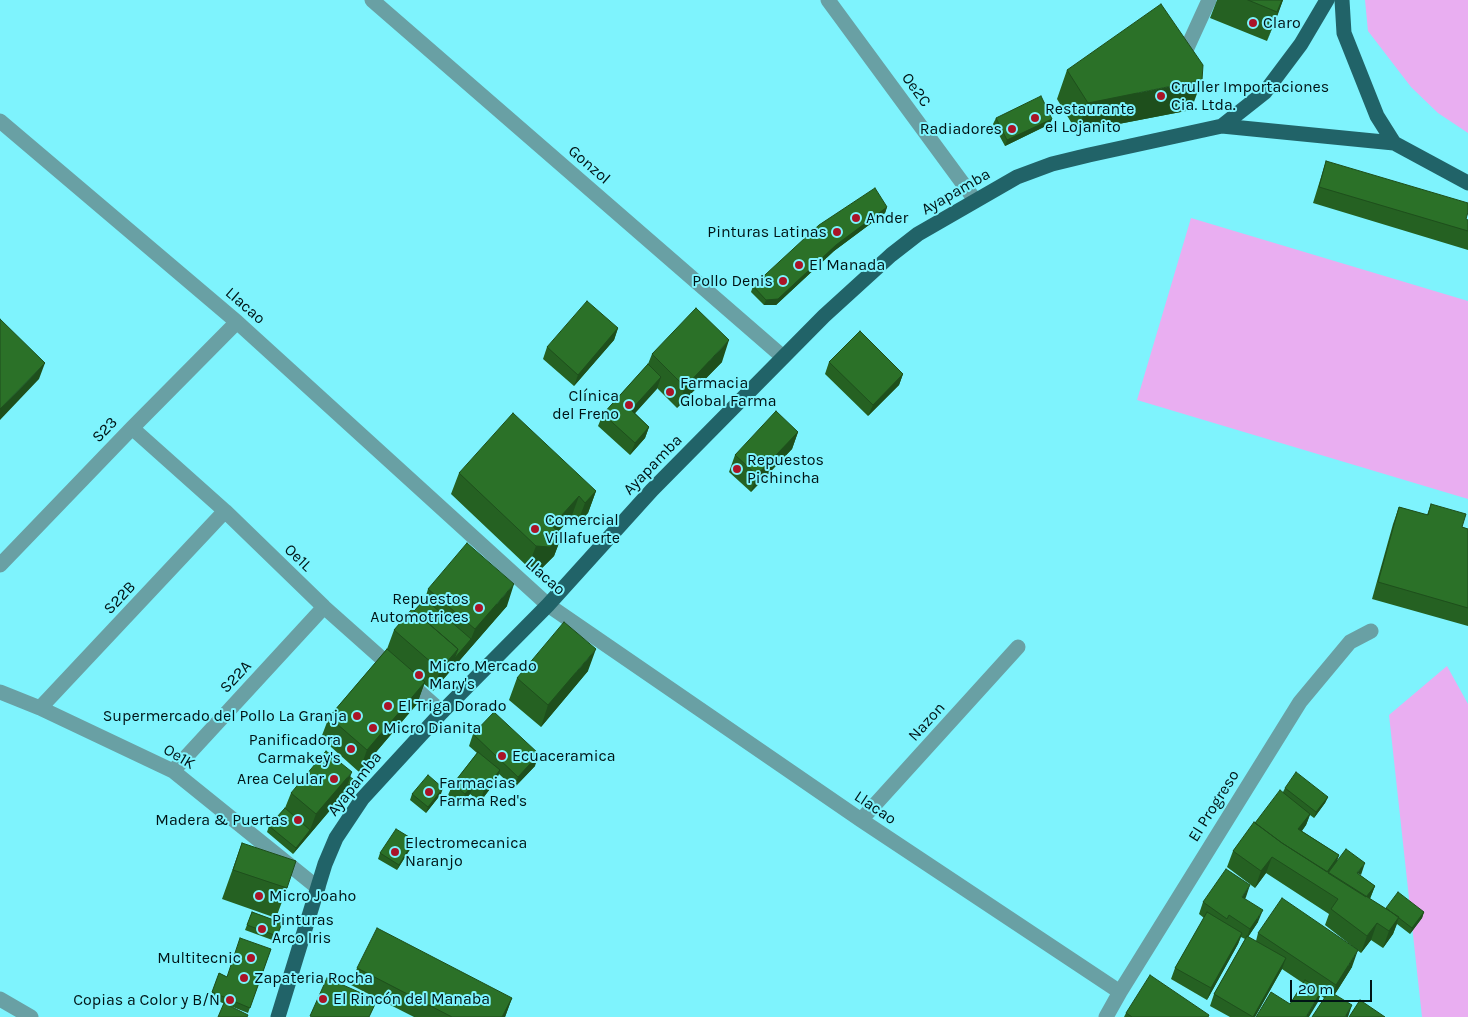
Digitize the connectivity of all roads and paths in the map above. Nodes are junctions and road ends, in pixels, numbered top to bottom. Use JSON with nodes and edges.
{"nodes":[{"id":1,"x":372,"y":0,"type":"edge"},
{"id":2,"x":828,"y":0,"type":"edge"},
{"id":3,"x":1209,"y":0,"type":"edge"},
{"id":4,"x":1327,"y":0,"type":"edge"},
{"id":5,"x":1342,"y":0,"type":"edge"},
{"id":6,"x":1182,"y":59,"type":"edge"},
{"id":7,"x":0,"y":121,"type":"edge"},
{"id":8,"x":1222,"y":126,"type":"junction"},
{"id":9,"x":1394,"y":144,"type":"junction"},
{"id":10,"x":1468,"y":183,"type":"edge"},
{"id":11,"x":975,"y":200,"type":"junction"},
{"id":12,"x":237,"y":322,"type":"junction"},
{"id":13,"x":783,"y":357,"type":"junction"},
{"id":14,"x":132,"y":428,"type":"junction"},
{"id":15,"x":224,"y":511,"type":"junction"},
{"id":16,"x":0,"y":565,"type":"edge"},
{"id":17,"x":548,"y":605,"type":"junction"},
{"id":18,"x":324,"y":607,"type":"junction"},
{"id":19,"x":1371,"y":631,"type":"dead end"},
{"id":20,"x":1018,"y":647,"type":"dead end"},
{"id":21,"x":0,"y":692,"type":"edge"},
{"id":22,"x":40,"y":708,"type":"junction"},
{"id":23,"x":442,"y":712,"type":"junction"},
{"id":24,"x":173,"y":771,"type":"junction"},
{"id":25,"x":861,"y":820,"type":"junction"},
{"id":26,"x":318,"y":888,"type":"junction"},
{"id":27,"x":1134,"y":970,"type":"junction"},
{"id":28,"x":1150,"y":981,"type":"edge"},
{"id":29,"x":1120,"y":992,"type":"junction"},
{"id":30,"x":0,"y":999,"type":"edge"},
{"id":31,"x":31,"y":1017,"type":"edge"},
{"id":32,"x":278,"y":1017,"type":"edge"},
{"id":33,"x":1106,"y":1017,"type":"edge"}],
"edges":[{"from":1,"to":13,"type":"street","name":"Gonzol"},
{"from":2,"to":11,"type":"street","name":"Oe2C"},
{"from":3,"to":6,"type":"street"},
{"from":4,"to":8,"type":"main road","name":"Ayapamba"},
{"from":5,"to":9,"type":"main road"},
{"from":7,"to":12,"type":"street","name":"Llacao"},
{"from":8,"to":9,"type":"main road","name":"Ayapamba"},
{"from":8,"to":11,"type":"main road","name":"Ayapamba"},
{"from":9,"to":10,"type":"main road"},
{"from":11,"to":13,"type":"main road","name":"Ayapamba"},
{"from":12,"to":14,"type":"street","name":"S23"},
{"from":12,"to":17,"type":"street","name":"Llacao"},
{"from":13,"to":17,"type":"main road","name":"Ayapamba"},
{"from":14,"to":15,"type":"street","name":"Oe1L"},
{"from":14,"to":16,"type":"street","name":"S23"},
{"from":15,"to":18,"type":"street","name":"Oe1L"},
{"from":15,"to":22,"type":"street","name":"S22B"},
{"from":17,"to":23,"type":"main road","name":"Ayapamba"},
{"from":17,"to":25,"type":"street","name":"Llacao"},
{"from":18,"to":23,"type":"street","name":"Oe1L"},
{"from":18,"to":24,"type":"street","name":"S22A"},
{"from":19,"to":27,"type":"street","name":"El Progreso"},
{"from":20,"to":25,"type":"street","name":"Nazon"},
{"from":21,"to":22,"type":"street","name":"Oe1K"},
{"from":22,"to":24,"type":"street","name":"Oe1K"},
{"from":23,"to":26,"type":"main road","name":"Ayapamba"},
{"from":24,"to":26,"type":"street","name":"Oe1K"},
{"from":25,"to":29,"type":"street","name":"Llacao"},
{"from":26,"to":32,"type":"main road","name":"Ayapamba"},
{"from":27,"to":28,"type":"street"},
{"from":27,"to":29,"type":"street","name":"El Progreso"},
{"from":29,"to":33,"type":"street","name":"El Progreso"},
{"from":30,"to":31,"type":"street"}]}
